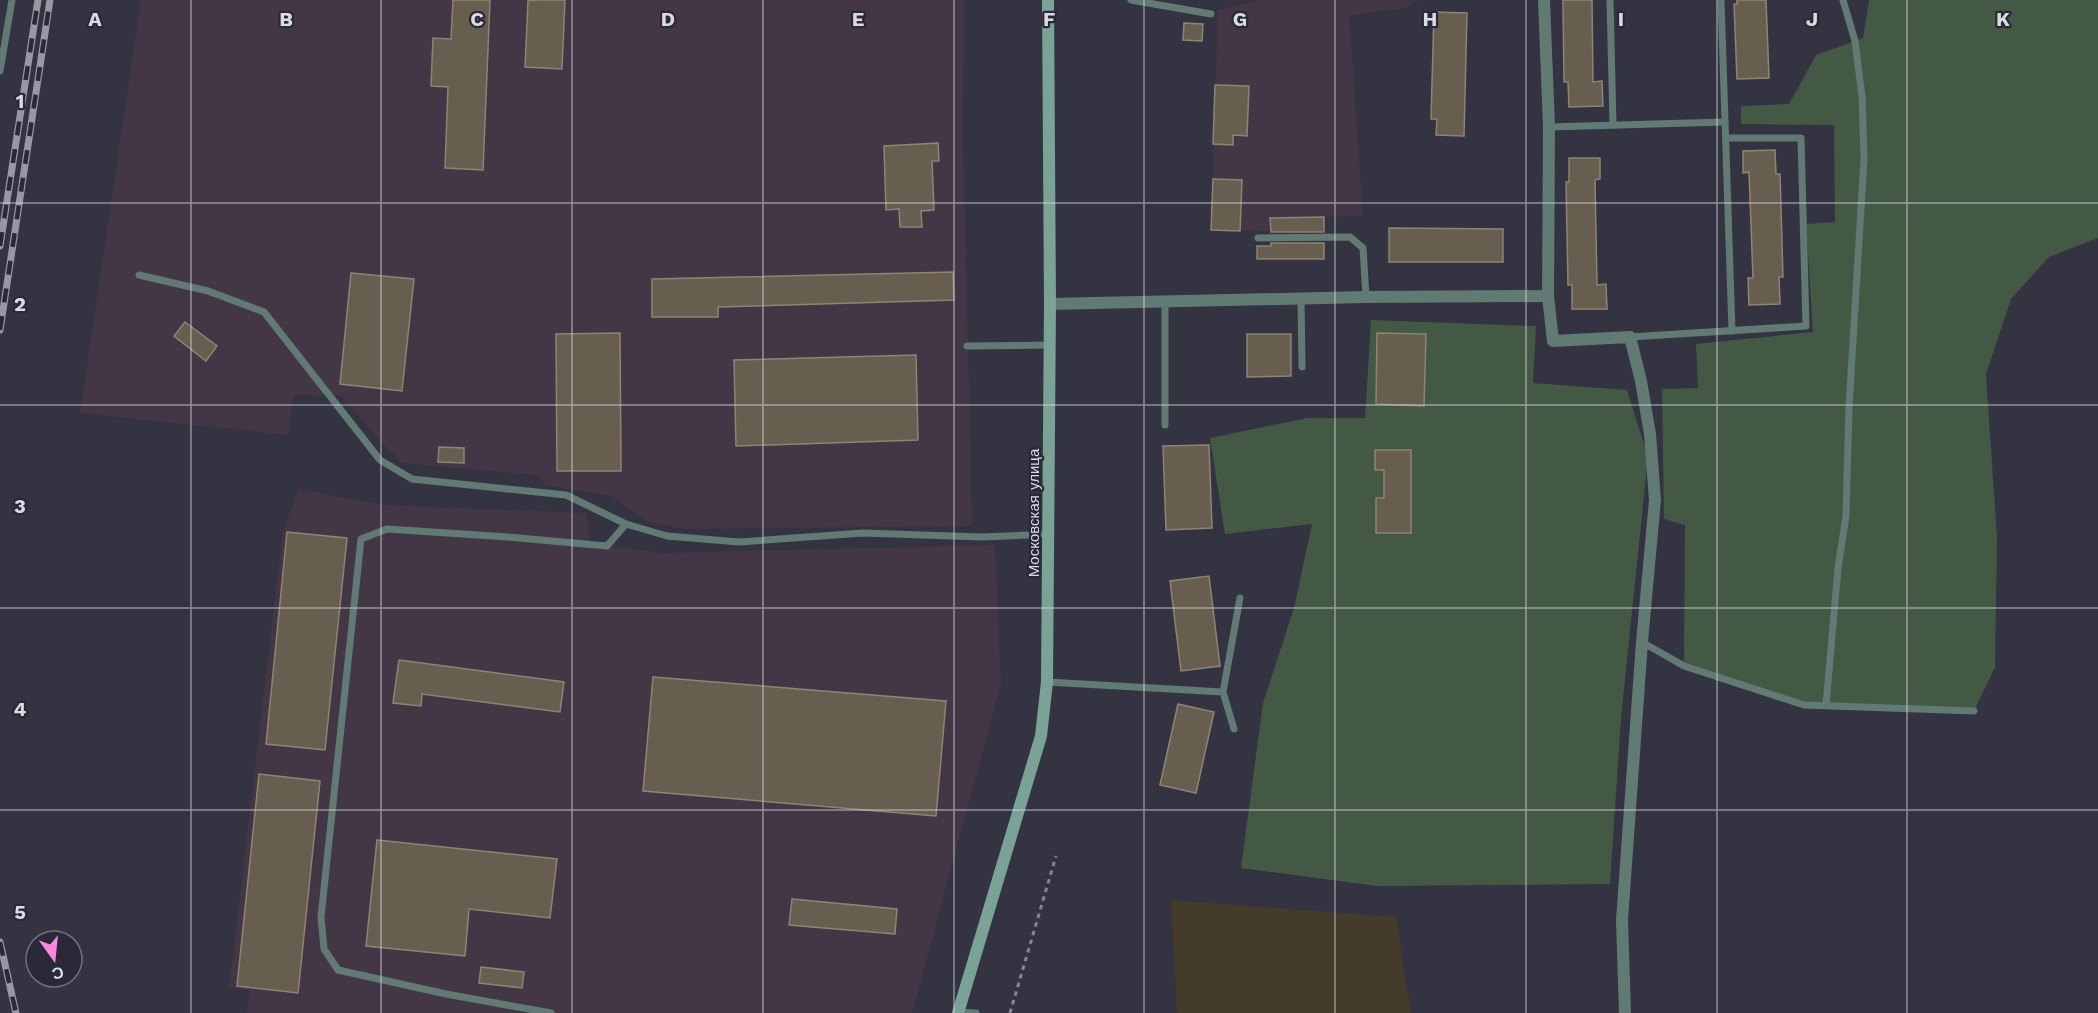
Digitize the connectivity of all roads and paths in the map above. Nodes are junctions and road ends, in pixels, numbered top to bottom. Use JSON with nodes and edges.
{"nodes":[{"id":1,"x":12,"y":0,"type":"edge"},
{"id":2,"x":1048,"y":0,"type":"edge"},
{"id":3,"x":1131,"y":0,"type":"edge"},
{"id":4,"x":1544,"y":0,"type":"edge"},
{"id":5,"x":1610,"y":0,"type":"edge"},
{"id":6,"x":1721,"y":0,"type":"edge"},
{"id":7,"x":1843,"y":0,"type":"edge"},
{"id":8,"x":1211,"y":14,"type":"dead end"},
{"id":9,"x":0,"y":71,"type":"edge"},
{"id":10,"x":1725,"y":122,"type":"junction"},
{"id":11,"x":1613,"y":125,"type":"junction"},
{"id":12,"x":1550,"y":127,"type":"junction"},
{"id":13,"x":1726,"y":138,"type":"junction"},
{"id":14,"x":1258,"y":238,"type":"dead end"},
{"id":15,"x":139,"y":275,"type":"dead end"},
{"id":16,"x":1548,"y":296,"type":"junction"},
{"id":17,"x":1366,"y":297,"type":"junction"},
{"id":18,"x":1301,"y":299,"type":"junction"},
{"id":19,"x":1164,"y":302,"type":"junction"},
{"id":20,"x":1050,"y":304,"type":"junction"},
{"id":21,"x":1732,"y":331,"type":"junction"},
{"id":22,"x":1630,"y":337,"type":"junction"},
{"id":23,"x":1050,"y":345,"type":"junction"},
{"id":24,"x":967,"y":346,"type":"dead end"},
{"id":25,"x":1302,"y":368,"type":"dead end"},
{"id":26,"x":1165,"y":424,"type":"dead end"},
{"id":27,"x":626,"y":524,"type":"junction"},
{"id":28,"x":1049,"y":534,"type":"junction"},
{"id":29,"x":1240,"y":598,"type":"dead end"},
{"id":30,"x":1642,"y":642,"type":"junction"},
{"id":31,"x":1047,"y":682,"type":"junction"},
{"id":32,"x":1223,"y":692,"type":"junction"},
{"id":33,"x":1826,"y":705,"type":"junction"},
{"id":34,"x":1974,"y":711,"type":"dead end"},
{"id":35,"x":1234,"y":729,"type":"dead end"},
{"id":36,"x":1056,"y":856,"type":"dead end"},
{"id":37,"x":958,"y":1012,"type":"edge"},
{"id":38,"x":551,"y":1013,"type":"edge"},
{"id":39,"x":976,"y":1013,"type":"edge"},
{"id":40,"x":1010,"y":1013,"type":"edge"},
{"id":41,"x":1625,"y":1013,"type":"edge"}],
"edges":[{"from":1,"to":9,"type":"lane"},
{"from":2,"to":20,"type":"main road","name":"Московская улица"},
{"from":3,"to":8,"type":"lane"},
{"from":4,"to":12,"type":"street"},
{"from":5,"to":11,"type":"lane"},
{"from":6,"to":10,"type":"lane"},
{"from":7,"to":33,"type":"lane"},
{"from":10,"to":11,"type":"lane"},
{"from":10,"to":13,"type":"lane"},
{"from":11,"to":12,"type":"lane"},
{"from":12,"to":16,"type":"street"},
{"from":13,"to":21,"type":"lane"},
{"from":13,"to":21,"type":"lane"},
{"from":14,"to":17,"type":"lane"},
{"from":15,"to":27,"type":"lane"},
{"from":16,"to":17,"type":"street"},
{"from":16,"to":22,"type":"street"},
{"from":17,"to":18,"type":"street"},
{"from":18,"to":19,"type":"street"},
{"from":18,"to":25,"type":"lane"},
{"from":19,"to":20,"type":"street"},
{"from":19,"to":26,"type":"lane"},
{"from":20,"to":23,"type":"main road","name":"Московская улица"},
{"from":21,"to":22,"type":"lane"},
{"from":22,"to":30,"type":"street"},
{"from":23,"to":24,"type":"lane"},
{"from":23,"to":28,"type":"main road","name":"Московская улица"},
{"from":27,"to":28,"type":"lane"},
{"from":27,"to":38,"type":"lane"},
{"from":28,"to":31,"type":"main road","name":"Московская улица"},
{"from":29,"to":32,"type":"lane"},
{"from":30,"to":33,"type":"lane"},
{"from":30,"to":41,"type":"street"},
{"from":31,"to":32,"type":"lane"},
{"from":31,"to":37,"type":"main road","name":"Московская улица"},
{"from":32,"to":35,"type":"lane"},
{"from":33,"to":34,"type":"lane"},
{"from":36,"to":40,"type":"path"},
{"from":37,"to":39,"type":"lane"}]}
